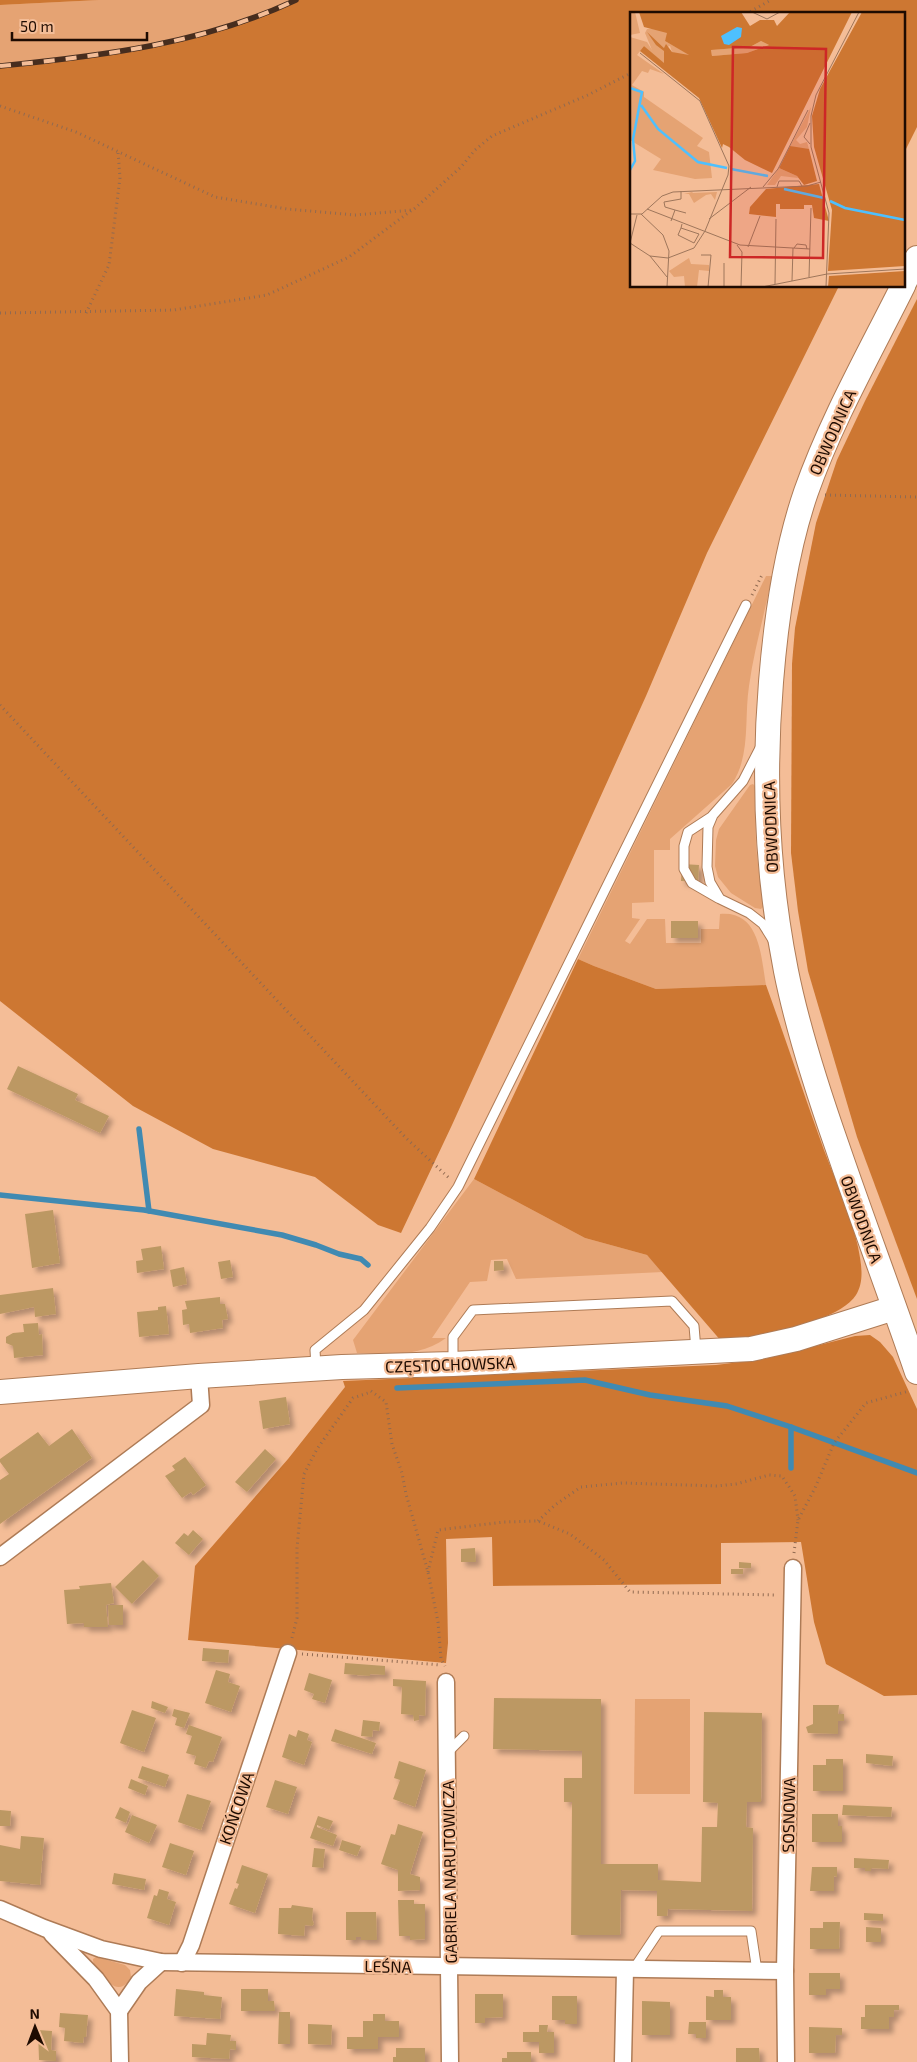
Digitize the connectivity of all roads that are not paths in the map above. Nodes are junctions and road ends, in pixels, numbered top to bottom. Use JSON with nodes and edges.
{"nodes":[{"id":1,"x":917,"y":258,"type":"edge"},
{"id":2,"x":904,"y":284,"type":"edge"},
{"id":3,"x":902,"y":288,"type":"edge"},
{"id":4,"x":746,"y":605,"type":"dead end"},
{"id":5,"x":768,"y":733,"type":"junction"},
{"id":6,"x":713,"y":815,"type":"junction"},
{"id":7,"x":720,"y":900,"type":"junction"},
{"id":8,"x":786,"y":973,"type":"junction"},
{"id":9,"x":894,"y":1308,"type":"junction"},
{"id":10,"x":696,"y":1351,"type":"junction"},
{"id":11,"x":453,"y":1364,"type":"junction"},
{"id":12,"x":316,"y":1369,"type":"junction"},
{"id":13,"x":917,"y":1372,"type":"edge"},
{"id":14,"x":199,"y":1376,"type":"junction"},
{"id":15,"x":0,"y":1392,"type":"edge"},
{"id":16,"x":0,"y":1557,"type":"edge"},
{"id":17,"x":793,"y":1568,"type":"road end"},
{"id":18,"x":288,"y":1652,"type":"road end"},
{"id":19,"x":445,"y":1674,"type":"road end"},
{"id":20,"x":464,"y":1736,"type":"dead end"},
{"id":21,"x":447,"y":1753,"type":"junction"},
{"id":22,"x":0,"y":1908,"type":"edge"},
{"id":23,"x":44,"y":1928,"type":"junction"},
{"id":24,"x":161,"y":1962,"type":"junction"},
{"id":25,"x":182,"y":1963,"type":"junction"},
{"id":26,"x":450,"y":1967,"type":"junction"},
{"id":27,"x":629,"y":1970,"type":"junction"},
{"id":28,"x":757,"y":1971,"type":"junction"},
{"id":29,"x":785,"y":1971,"type":"junction"},
{"id":30,"x":119,"y":2011,"type":"junction"},
{"id":31,"x":120,"y":2062,"type":"edge"},
{"id":32,"x":450,"y":2062,"type":"edge"},
{"id":33,"x":622,"y":2062,"type":"edge"},
{"id":34,"x":786,"y":2062,"type":"edge"}],
"edges":[{"from":1,"to":2,"type":"main road","name":"OBWODNICA"},
{"from":3,"to":5,"type":"main road","name":"OBWODNICA"},
{"from":4,"to":12,"type":"lane"},
{"from":5,"to":6,"type":"lane"},
{"from":5,"to":8,"type":"main road","name":"OBWODNICA"},
{"from":6,"to":7,"type":"lane"},
{"from":6,"to":7,"type":"lane"},
{"from":7,"to":8,"type":"lane"},
{"from":8,"to":9,"type":"main road","name":"OBWODNICA"},
{"from":9,"to":10,"type":"main road","name":"CZĘSTOCHOWSKA"},
{"from":9,"to":13,"type":"main road","name":"OBWODNICA"},
{"from":10,"to":11,"type":"main road","name":"CZĘSTOCHOWSKA"},
{"from":10,"to":11,"type":"lane"},
{"from":11,"to":12,"type":"main road","name":"CZĘSTOCHOWSKA"},
{"from":12,"to":14,"type":"main road","name":"CZĘSTOCHOWSKA"},
{"from":14,"to":15,"type":"main road","name":"CZĘSTOCHOWSKA"},
{"from":14,"to":16,"type":"street"},
{"from":17,"to":29,"type":"street","name":"SOSNOWA"},
{"from":18,"to":25,"type":"street","name":"KOŃCOWA"},
{"from":19,"to":21,"type":"street","name":"GABRIELA NARUTOWICZA"},
{"from":20,"to":21,"type":"lane"},
{"from":21,"to":26,"type":"street","name":"GABRIELA NARUTOWICZA"},
{"from":22,"to":23,"type":"street","name":"LEŚNA"},
{"from":23,"to":24,"type":"street","name":"LEŚNA"},
{"from":23,"to":30,"type":"street"},
{"from":24,"to":25,"type":"street","name":"LEŚNA"},
{"from":24,"to":30,"type":"street"},
{"from":25,"to":26,"type":"street","name":"LEŚNA"},
{"from":26,"to":27,"type":"street","name":"LEŚNA"},
{"from":26,"to":32,"type":"street","name":"GABRIELA NARUTOWICZA"},
{"from":27,"to":28,"type":"street","name":"LEŚNA"},
{"from":27,"to":28,"type":"lane"},
{"from":27,"to":33,"type":"street"},
{"from":28,"to":29,"type":"street","name":"LEŚNA"},
{"from":29,"to":34,"type":"street","name":"SOSNOWA"},
{"from":30,"to":31,"type":"street"}]}
